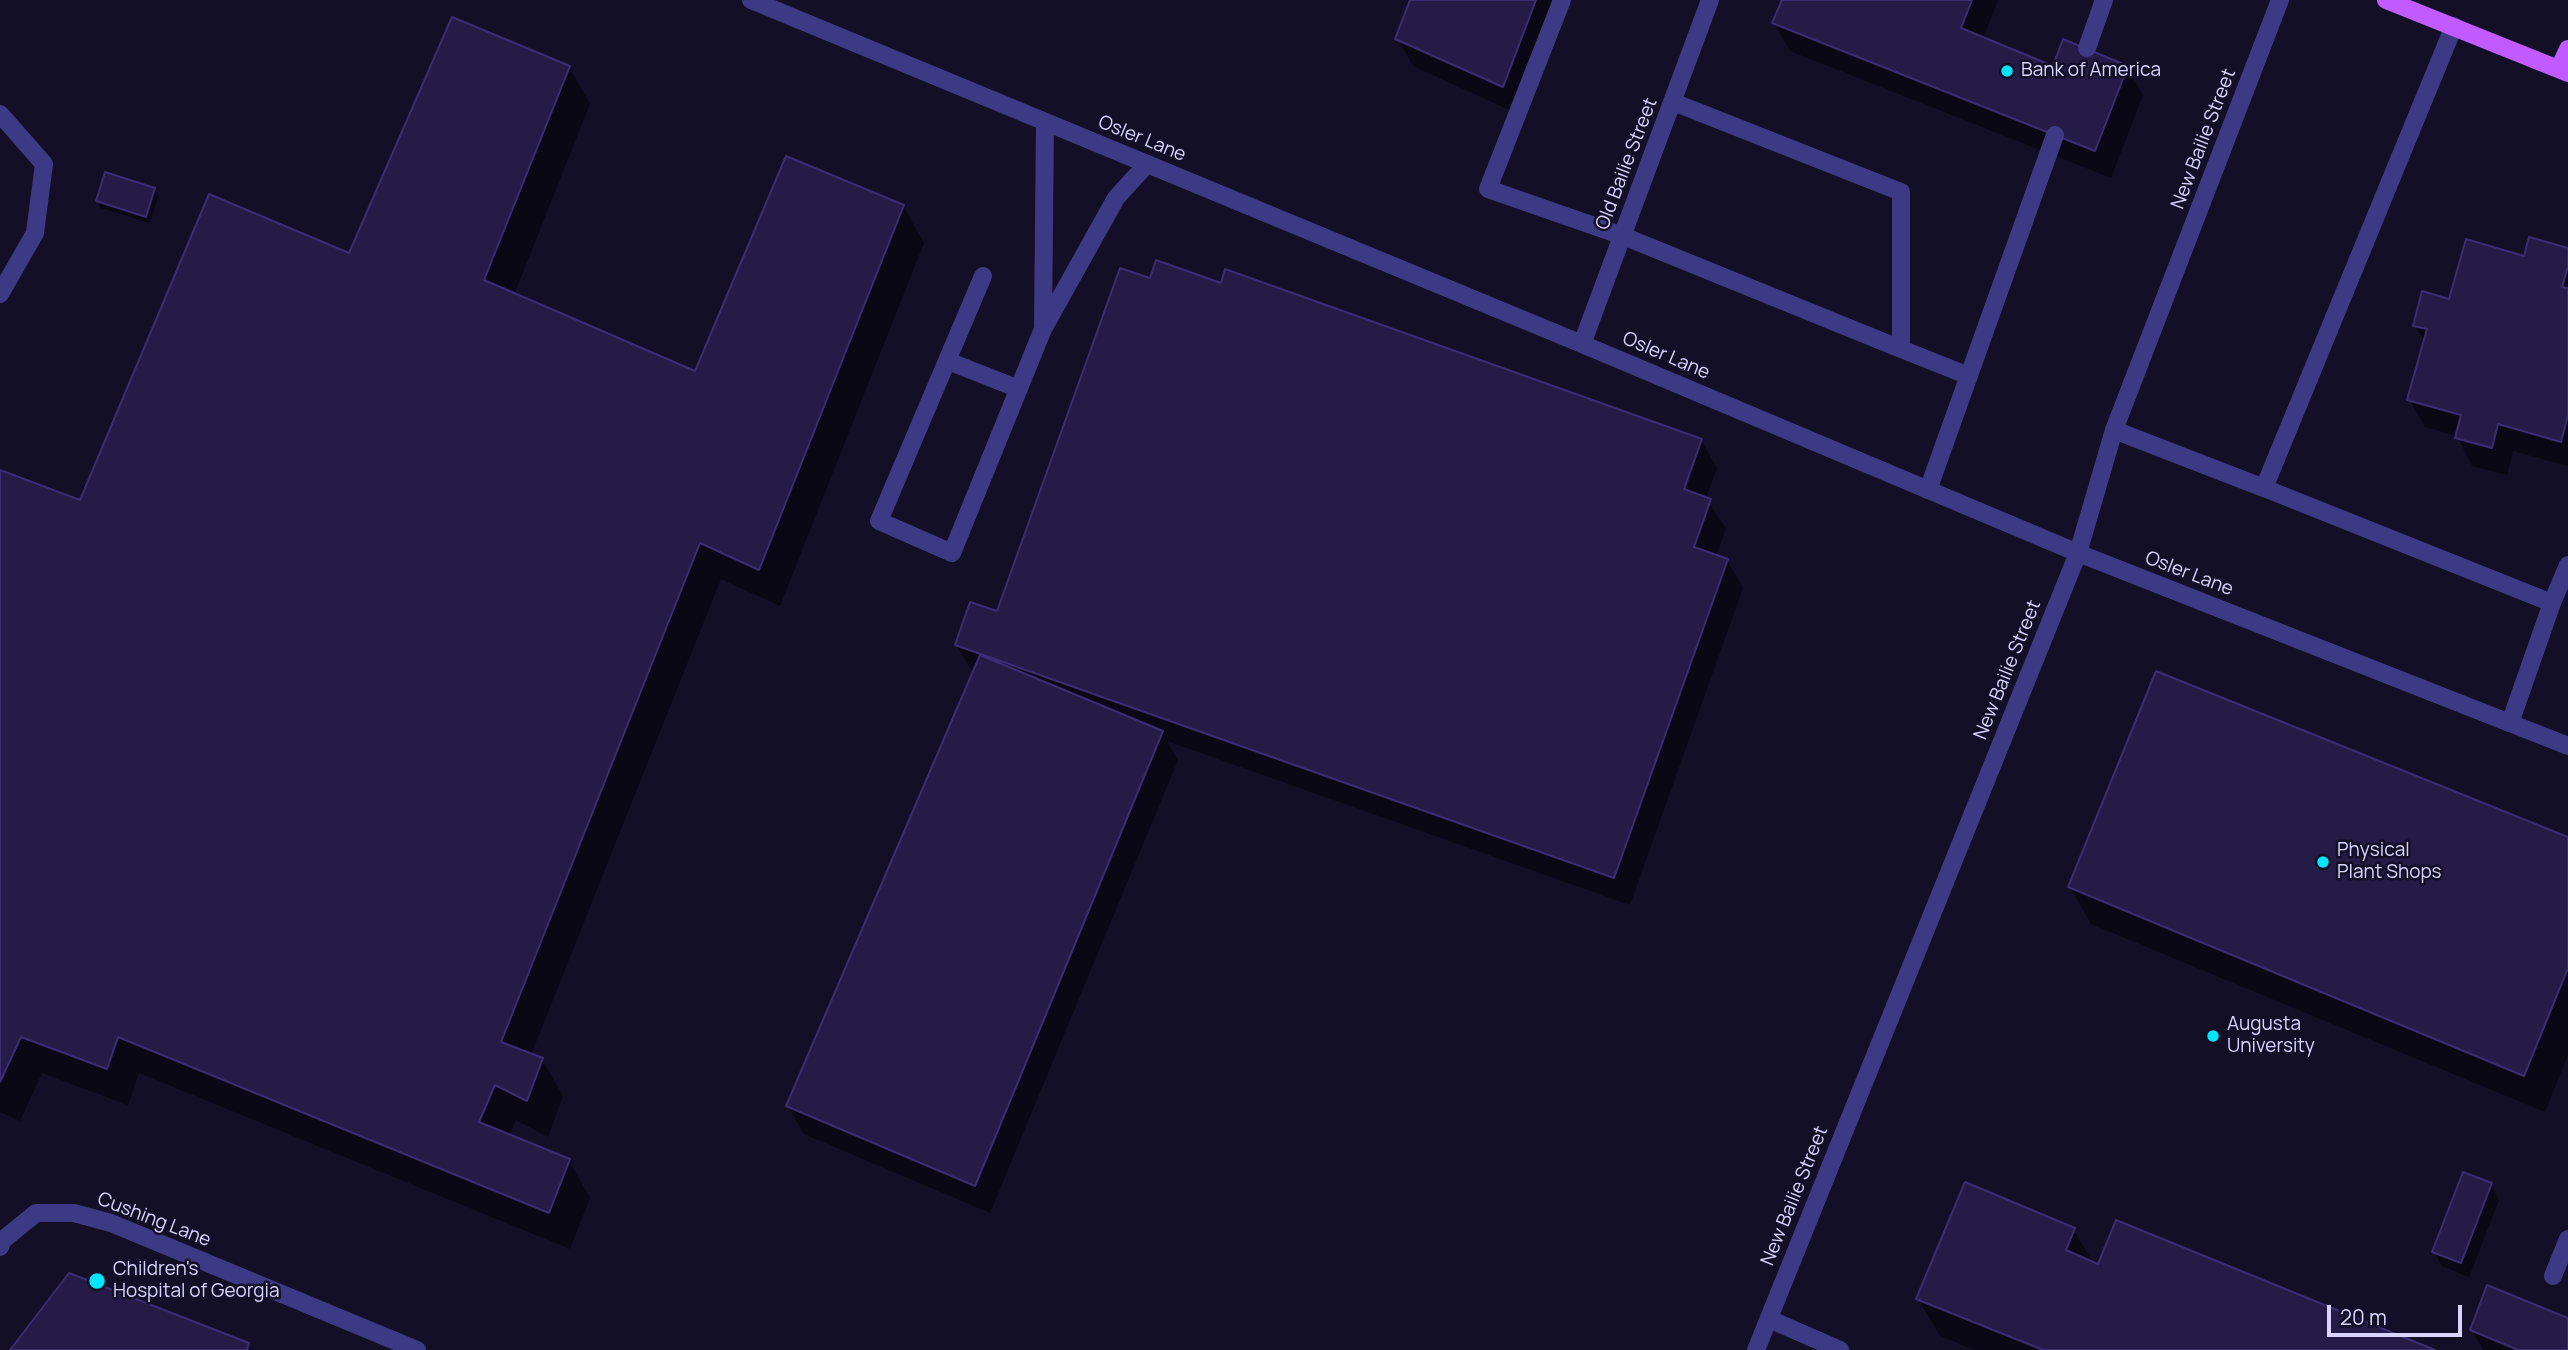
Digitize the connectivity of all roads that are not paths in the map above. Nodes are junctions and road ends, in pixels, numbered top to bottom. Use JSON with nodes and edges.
{"nodes":[{"id":1,"x":751,"y":0,"type":"edge"},
{"id":2,"x":1562,"y":0,"type":"edge"},
{"id":3,"x":1710,"y":0,"type":"edge"},
{"id":4,"x":2104,"y":0,"type":"edge"},
{"id":5,"x":2280,"y":0,"type":"edge"},
{"id":6,"x":2386,"y":0,"type":"edge"},
{"id":7,"x":2454,"y":26,"type":"junction"},
{"id":8,"x":2087,"y":48,"type":"dead end"},
{"id":9,"x":2568,"y":49,"type":"edge"},
{"id":10,"x":2564,"y":71,"type":"edge"},
{"id":11,"x":1673,"y":102,"type":"junction"},
{"id":12,"x":0,"y":114,"type":"edge"},
{"id":13,"x":1045,"y":122,"type":"junction"},
{"id":14,"x":2055,"y":135,"type":"dead end"},
{"id":15,"x":1147,"y":164,"type":"junction"},
{"id":16,"x":1623,"y":236,"type":"junction"},
{"id":17,"x":983,"y":276,"type":"dead end"},
{"id":18,"x":0,"y":294,"type":"edge"},
{"id":19,"x":1043,"y":329,"type":"junction"},
{"id":20,"x":1582,"y":344,"type":"junction"},
{"id":21,"x":1901,"y":349,"type":"junction"},
{"id":22,"x":948,"y":361,"type":"junction"},
{"id":23,"x":1969,"y":376,"type":"junction"},
{"id":24,"x":1018,"y":389,"type":"junction"},
{"id":25,"x":2114,"y":430,"type":"junction"},
{"id":26,"x":2264,"y":488,"type":"junction"},
{"id":27,"x":1928,"y":490,"type":"junction"},
{"id":28,"x":2078,"y":553,"type":"junction"},
{"id":29,"x":2568,"y":565,"type":"edge"},
{"id":30,"x":2552,"y":603,"type":"junction"},
{"id":31,"x":2510,"y":723,"type":"junction"},
{"id":32,"x":2568,"y":746,"type":"edge"},
{"id":33,"x":2568,"y":1239,"type":"edge"},
{"id":34,"x":0,"y":1247,"type":"edge"},
{"id":35,"x":2553,"y":1276,"type":"dead end"},
{"id":36,"x":1769,"y":1319,"type":"junction"},
{"id":37,"x":417,"y":1350,"type":"edge"},
{"id":38,"x":1756,"y":1350,"type":"edge"},
{"id":39,"x":1840,"y":1350,"type":"edge"}],
"edges":[{"from":1,"to":13,"type":"street","name":"Osler Lane"},
{"from":2,"to":16,"type":"street"},
{"from":3,"to":11,"type":"street","name":"Old Bailie Street"},
{"from":4,"to":8,"type":"street"},
{"from":5,"to":25,"type":"street","name":"New Bailie Street"},
{"from":6,"to":7,"type":"main road"},
{"from":7,"to":10,"type":"main road"},
{"from":7,"to":26,"type":"street"},
{"from":9,"to":10,"type":"main road"},
{"from":11,"to":16,"type":"street","name":"Old Bailie Street"},
{"from":11,"to":21,"type":"street"},
{"from":12,"to":18,"type":"street"},
{"from":13,"to":15,"type":"street","name":"Osler Lane"},
{"from":13,"to":19,"type":"street"},
{"from":14,"to":23,"type":"street"},
{"from":15,"to":19,"type":"street"},
{"from":15,"to":20,"type":"street","name":"Osler Lane"},
{"from":16,"to":20,"type":"street","name":"Old Bailie Street"},
{"from":16,"to":21,"type":"street"},
{"from":17,"to":22,"type":"street"},
{"from":19,"to":24,"type":"street"},
{"from":20,"to":27,"type":"street","name":"Osler Lane"},
{"from":21,"to":23,"type":"street"},
{"from":22,"to":24,"type":"street"},
{"from":22,"to":24,"type":"street"},
{"from":23,"to":27,"type":"street"},
{"from":25,"to":26,"type":"street"},
{"from":25,"to":28,"type":"street","name":"New Bailie Street"},
{"from":26,"to":30,"type":"street"},
{"from":27,"to":28,"type":"street","name":"Osler Lane"},
{"from":28,"to":31,"type":"street","name":"Osler Lane"},
{"from":28,"to":36,"type":"street","name":"New Bailie Street"},
{"from":29,"to":30,"type":"street"},
{"from":30,"to":31,"type":"street"},
{"from":31,"to":32,"type":"street","name":"Osler Lane"},
{"from":33,"to":35,"type":"street"},
{"from":34,"to":37,"type":"street","name":"Cushing Lane"},
{"from":36,"to":38,"type":"street","name":"New Bailie Street"},
{"from":36,"to":39,"type":"street"}]}
